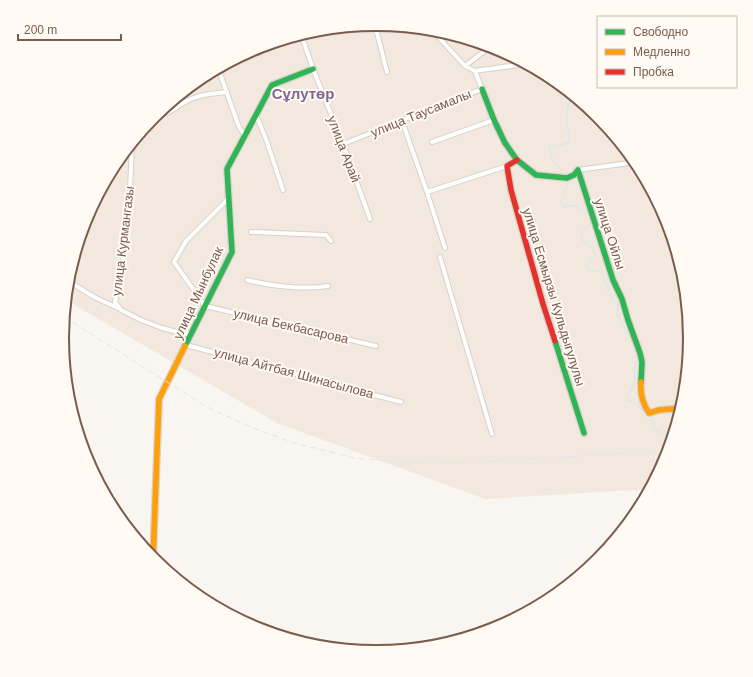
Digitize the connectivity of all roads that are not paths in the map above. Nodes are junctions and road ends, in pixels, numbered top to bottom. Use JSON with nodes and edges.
{"nodes":[{"id":1,"x":377,"y":31,"type":"edge"},
{"id":2,"x":439,"y":38,"type":"edge"},
{"id":3,"x":301,"y":40,"type":"edge"},
{"id":4,"x":485,"y":51,"type":"edge"},
{"id":5,"x":517,"y":65,"type":"edge"},
{"id":6,"x":465,"y":66,"type":"junction"},
{"id":7,"x":313,"y":69,"type":"junction"},
{"id":8,"x":475,"y":71,"type":"junction"},
{"id":9,"x":387,"y":72,"type":"dead end"},
{"id":10,"x":220,"y":74,"type":"edge"},
{"id":11,"x":482,"y":89,"type":"junction"},
{"id":12,"x":227,"y":92,"type":"junction"},
{"id":13,"x":177,"y":107,"type":"joint"},
{"id":14,"x":168,"y":112,"type":"edge"},
{"id":15,"x":256,"y":115,"type":"junction"},
{"id":16,"x":494,"y":120,"type":"junction"},
{"id":17,"x":402,"y":121,"type":"junction"},
{"id":18,"x":245,"y":136,"type":"junction"},
{"id":19,"x":432,"y":142,"type":"dead end"},
{"id":20,"x":343,"y":144,"type":"junction"},
{"id":21,"x":132,"y":153,"type":"edge"},
{"id":22,"x":517,"y":160,"type":"junction"},
{"id":23,"x":628,"y":163,"type":"edge"},
{"id":24,"x":507,"y":166,"type":"junction"},
{"id":25,"x":578,"y":170,"type":"junction"},
{"id":26,"x":283,"y":190,"type":"dead end"},
{"id":27,"x":427,"y":192,"type":"junction"},
{"id":28,"x":229,"y":198,"type":"junction"},
{"id":29,"x":370,"y":219,"type":"dead end"},
{"id":30,"x":251,"y":232,"type":"dead end"},
{"id":31,"x":331,"y":241,"type":"dead end"},
{"id":32,"x":445,"y":248,"type":"dead end"},
{"id":33,"x":440,"y":257,"type":"dead end"},
{"id":34,"x":247,"y":280,"type":"dead end"},
{"id":35,"x":74,"y":285,"type":"edge"},
{"id":36,"x":328,"y":286,"type":"dead end"},
{"id":37,"x":205,"y":306,"type":"junction"},
{"id":38,"x":121,"y":310,"type":"junction"},
{"id":39,"x":192,"y":333,"type":"junction"},
{"id":40,"x":186,"y":344,"type":"junction"},
{"id":41,"x":376,"y":346,"type":"dead end"},
{"id":42,"x":401,"y":402,"type":"dead end"},
{"id":43,"x":676,"y":409,"type":"edge"},
{"id":44,"x":584,"y":432,"type":"dead end"},
{"id":45,"x":492,"y":434,"type":"dead end"},
{"id":46,"x":153,"y":550,"type":"edge"}],
"edges":[{"from":1,"to":9,"type":"street"},
{"from":2,"to":6,"type":"street"},
{"from":3,"to":7,"type":"street","name":"улица Арай"},
{"from":4,"to":6,"type":"street"},
{"from":5,"to":8,"type":"street"},
{"from":6,"to":8,"type":"street"},
{"from":7,"to":15,"type":"street","name":"улица Мынбулак"},
{"from":7,"to":20,"type":"street","name":"улица Арай"},
{"from":8,"to":11,"type":"street","name":"улица Таусамалы"},
{"from":10,"to":12,"type":"street"},
{"from":11,"to":16,"type":"street"},
{"from":11,"to":17,"type":"street","name":"улица Таусамалы"},
{"from":12,"to":13,"type":"street"},
{"from":12,"to":18,"type":"street"},
{"from":13,"to":14,"type":"street"},
{"from":15,"to":18,"type":"street","name":"улица Мынбулак"},
{"from":15,"to":26,"type":"street"},
{"from":16,"to":19,"type":"street"},
{"from":16,"to":22,"type":"street"},
{"from":17,"to":20,"type":"street","name":"улица Таусамалы"},
{"from":17,"to":27,"type":"street"},
{"from":18,"to":28,"type":"street","name":"улица Мынбулак"},
{"from":20,"to":29,"type":"street","name":"улица Арай"},
{"from":21,"to":38,"type":"street","name":"улица Курмангазы"},
{"from":22,"to":24,"type":"street"},
{"from":22,"to":25,"type":"street"},
{"from":23,"to":25,"type":"street"},
{"from":24,"to":27,"type":"street"},
{"from":24,"to":44,"type":"street","name":"улица Есмырзы Кульдыгулулы"},
{"from":25,"to":43,"type":"street","name":"улица Ойлы"},
{"from":27,"to":32,"type":"street"},
{"from":28,"to":37,"type":"street","name":"улица Мынбулак"},
{"from":28,"to":37,"type":"street"},
{"from":30,"to":31,"type":"street"},
{"from":33,"to":45,"type":"street"},
{"from":34,"to":36,"type":"street"},
{"from":35,"to":38,"type":"street"},
{"from":37,"to":39,"type":"street","name":"улица Мынбулак"},
{"from":37,"to":41,"type":"street","name":"улица Бекбасарова"},
{"from":38,"to":39,"type":"street","name":"улица Курмангазы"},
{"from":39,"to":40,"type":"street","name":"улица Мынбулак"},
{"from":40,"to":42,"type":"street","name":"улица Айтбая Шинасылова"},
{"from":40,"to":46,"type":"street","name":"улица Мынбулак"}]}
